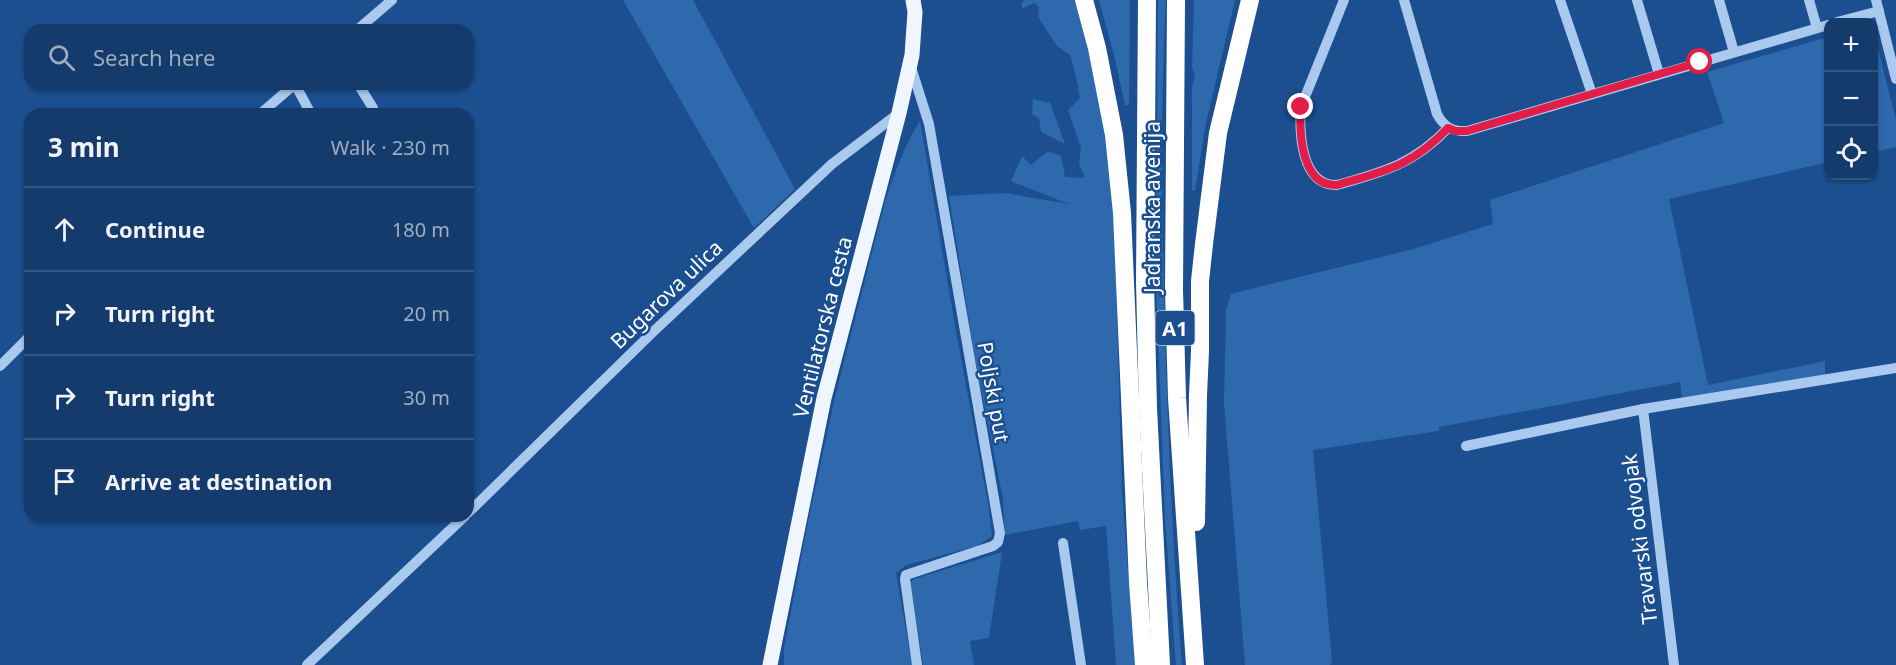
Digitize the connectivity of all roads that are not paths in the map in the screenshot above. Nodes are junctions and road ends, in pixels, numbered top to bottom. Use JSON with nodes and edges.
{"nodes":[{"id":1,"x":392,"y":0,"type":"edge"},
{"id":2,"x":913,"y":0,"type":"edge"},
{"id":3,"x":1084,"y":0,"type":"edge"},
{"id":4,"x":1147,"y":0,"type":"edge"},
{"id":5,"x":1176,"y":0,"type":"edge"},
{"id":6,"x":1250,"y":0,"type":"edge"},
{"id":7,"x":1344,"y":0,"type":"edge"},
{"id":8,"x":1404,"y":0,"type":"edge"},
{"id":9,"x":1560,"y":0,"type":"edge"},
{"id":10,"x":1637,"y":0,"type":"edge"},
{"id":11,"x":1719,"y":0,"type":"edge"},
{"id":12,"x":1809,"y":0,"type":"edge"},
{"id":13,"x":1877,"y":5,"type":"edge"},
{"id":14,"x":1846,"y":18,"type":"edge"},
{"id":15,"x":364,"y":24,"type":"edge"},
{"id":16,"x":1824,"y":26,"type":"edge"},
{"id":17,"x":1817,"y":28,"type":"junction"},
{"id":18,"x":1734,"y":52,"type":"junction"},
{"id":19,"x":910,"y":64,"type":"junction"},
{"id":20,"x":1659,"y":74,"type":"junction"},
{"id":21,"x":1896,"y":79,"type":"edge"},
{"id":22,"x":288,"y":90,"type":"edge"},
{"id":23,"x":298,"y":90,"type":"edge"},
{"id":24,"x":362,"y":90,"type":"edge"},
{"id":25,"x":1592,"y":94,"type":"junction"},
{"id":26,"x":267,"y":108,"type":"edge"},
{"id":27,"x":308,"y":108,"type":"edge"},
{"id":28,"x":373,"y":108,"type":"dead end"},
{"id":29,"x":899,"y":112,"type":"junction"},
{"id":30,"x":1448,"y":128,"type":"junction"},
{"id":31,"x":24,"y":342,"type":"edge"},
{"id":32,"x":0,"y":366,"type":"edge"},
{"id":33,"x":1896,"y":368,"type":"edge"},
{"id":34,"x":1643,"y":409,"type":"junction"},
{"id":35,"x":1466,"y":446,"type":"dead end"},
{"id":36,"x":474,"y":506,"type":"edge"},
{"id":37,"x":458,"y":522,"type":"edge"},
{"id":38,"x":1063,"y":543,"type":"dead end"},
{"id":39,"x":1194,"y":660,"type":"edge"},
{"id":40,"x":307,"y":665,"type":"edge"},
{"id":41,"x":770,"y":665,"type":"edge"},
{"id":42,"x":917,"y":665,"type":"edge"},
{"id":43,"x":1081,"y":665,"type":"edge"},
{"id":44,"x":1144,"y":665,"type":"edge"},
{"id":45,"x":1161,"y":665,"type":"edge"},
{"id":46,"x":1674,"y":665,"type":"edge"}],
"edges":[{"from":1,"to":15,"type":"street"},
{"from":2,"to":19,"type":"main road","name":"Ventilatorska cesta"},
{"from":3,"to":44,"type":"highway"},
{"from":4,"to":45,"type":"highway","name":"Jadranska avenija","number":"A1"},
{"from":5,"to":39,"type":"highway","name":"Jadranska avenija","number":"A1"},
{"from":6,"to":39,"type":"highway"},
{"from":7,"to":30,"type":"street"},
{"from":8,"to":30,"type":"street"},
{"from":9,"to":25,"type":"street"},
{"from":10,"to":20,"type":"street"},
{"from":11,"to":18,"type":"street"},
{"from":12,"to":17,"type":"street"},
{"from":13,"to":14,"type":"street"},
{"from":13,"to":21,"type":"street"},
{"from":16,"to":17,"type":"street"},
{"from":17,"to":18,"type":"street"},
{"from":18,"to":20,"type":"street"},
{"from":19,"to":29,"type":"main road","name":"Ventilatorska cesta"},
{"from":19,"to":42,"type":"street","name":"Poljski put"},
{"from":20,"to":25,"type":"street"},
{"from":22,"to":26,"type":"street"},
{"from":23,"to":27,"type":"street"},
{"from":24,"to":28,"type":"street"},
{"from":25,"to":30,"type":"street"},
{"from":29,"to":36,"type":"street","name":"Bugarova ulica"},
{"from":29,"to":41,"type":"main road","name":"Ventilatorska cesta"},
{"from":31,"to":32,"type":"street"},
{"from":33,"to":34,"type":"street"},
{"from":34,"to":35,"type":"street"},
{"from":34,"to":46,"type":"street","name":"Travarski odvojak"},
{"from":37,"to":40,"type":"street","name":"Bugarova ulica"},
{"from":38,"to":43,"type":"street"}]}
